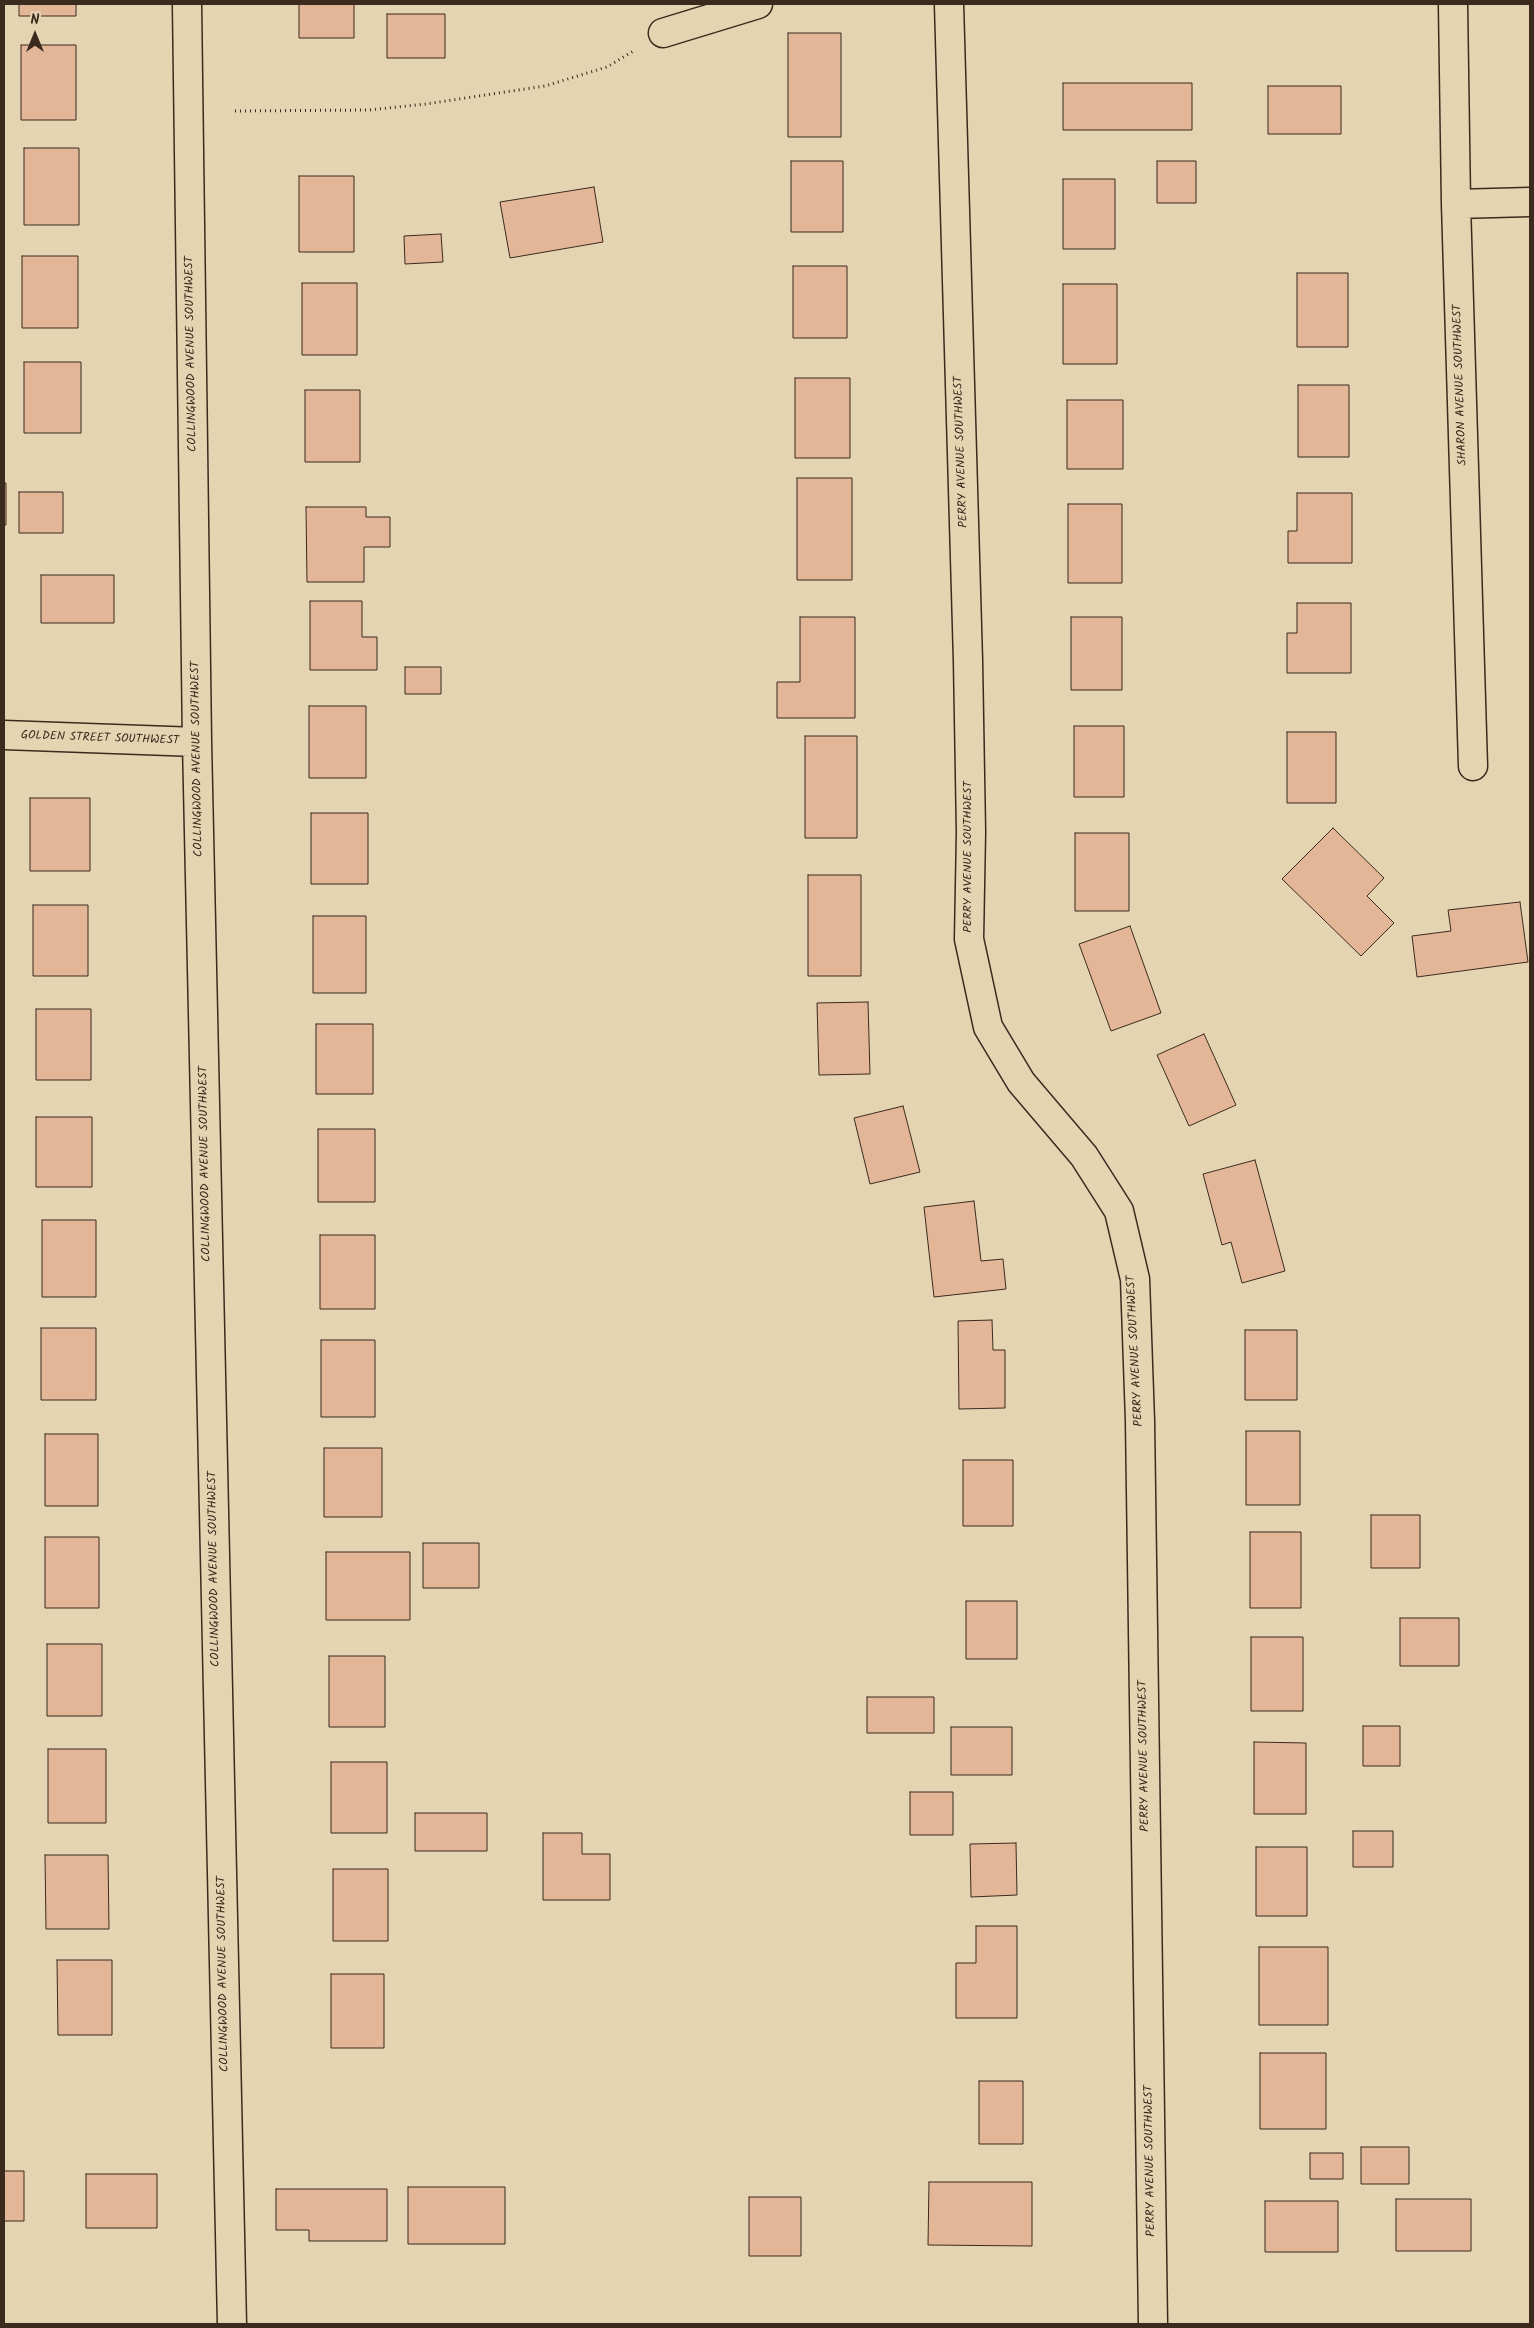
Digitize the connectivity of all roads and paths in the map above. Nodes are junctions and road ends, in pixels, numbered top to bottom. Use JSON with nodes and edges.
{"nodes":[{"id":1,"x":187,"y":4,"type":"edge"},
{"id":2,"x":758,"y":4,"type":"edge"},
{"id":3,"x":949,"y":4,"type":"edge"},
{"id":4,"x":1453,"y":4,"type":"edge"},
{"id":5,"x":664,"y":32,"type":"joint"},
{"id":6,"x":236,"y":111,"type":"dead end"},
{"id":7,"x":1530,"y":202,"type":"edge"},
{"id":8,"x":1456,"y":204,"type":"junction"},
{"id":9,"x":4,"y":736,"type":"edge"},
{"id":10,"x":197,"y":742,"type":"junction"},
{"id":11,"x":1473,"y":766,"type":"dead end"},
{"id":12,"x":232,"y":2324,"type":"edge"},
{"id":13,"x":1153,"y":2324,"type":"edge"}],
"edges":[{"from":1,"to":10,"type":"street","name":"COLLINGWOOD AVENUE SOUTHWEST"},
{"from":2,"to":5,"type":"street"},
{"from":3,"to":13,"type":"street","name":"PERRY AVENUE SOUTHWEST"},
{"from":4,"to":8,"type":"street","name":"SHARON AVENUE SOUTHWEST"},
{"from":5,"to":6,"type":"path"},
{"from":7,"to":8,"type":"street"},
{"from":8,"to":11,"type":"street","name":"SHARON AVENUE SOUTHWEST"},
{"from":9,"to":10,"type":"street","name":"GOLDEN STREET SOUTHWEST"},
{"from":10,"to":12,"type":"street","name":"COLLINGWOOD AVENUE SOUTHWEST"}]}
